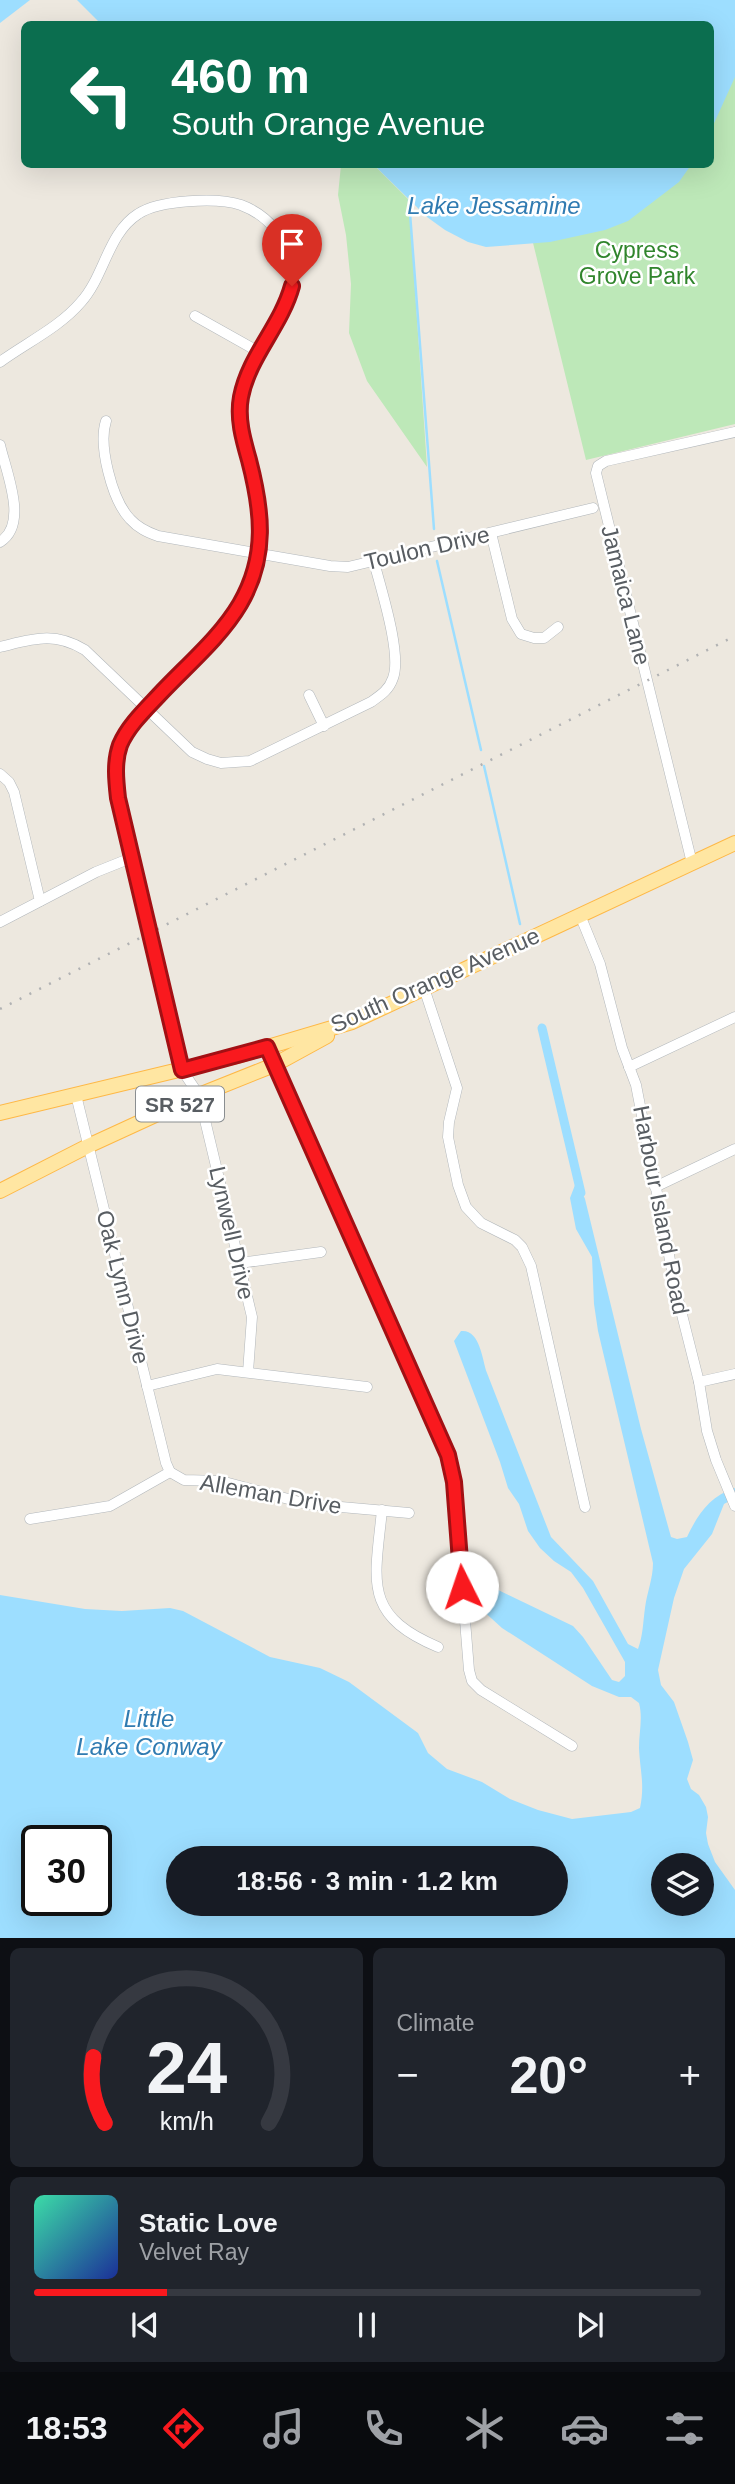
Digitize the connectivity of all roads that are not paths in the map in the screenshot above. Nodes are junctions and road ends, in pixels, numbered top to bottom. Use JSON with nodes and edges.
{"nodes":[{"id":1,"x":195,"y":316,"type":"dead end"},
{"id":2,"x":258,"y":352,"type":"junction"},
{"id":3,"x":0,"y":362,"type":"edge"},
{"id":4,"x":106,"y":421,"type":"dead end"},
{"id":5,"x":735,"y":432,"type":"edge"},
{"id":6,"x":0,"y":445,"type":"edge"},
{"id":7,"x":593,"y":508,"type":"dead end"},
{"id":8,"x":491,"y":533,"type":"junction"},
{"id":9,"x":0,"y":542,"type":"edge"},
{"id":10,"x":258,"y":554,"type":"junction"},
{"id":11,"x":374,"y":562,"type":"junction"},
{"id":12,"x":558,"y":627,"type":"dead end"},
{"id":13,"x":0,"y":647,"type":"edge"},
{"id":14,"x":309,"y":695,"type":"dead end"},
{"id":15,"x":146,"y":708,"type":"junction"},
{"id":16,"x":324,"y":726,"type":"junction"},
{"id":17,"x":0,"y":774,"type":"edge"},
{"id":18,"x":735,"y":843,"type":"edge"},
{"id":19,"x":131,"y":858,"type":"junction"},
{"id":20,"x":692,"y":863,"type":"junction"},
{"id":21,"x":40,"y":901,"type":"junction"},
{"id":22,"x":580,"y":915,"type":"junction"},
{"id":23,"x":0,"y":922,"type":"edge"},
{"id":24,"x":424,"y":988,"type":"junction"},
{"id":25,"x":735,"y":1017,"type":"edge"},
{"id":26,"x":352,"y":1022,"type":"junction"},
{"id":27,"x":267,"y":1047,"type":"junction"},
{"id":28,"x":274,"y":1065,"type":"junction"},
{"id":29,"x":629,"y":1067,"type":"junction"},
{"id":30,"x":182,"y":1070,"type":"junction"},
{"id":31,"x":76,"y":1095,"type":"junction"},
{"id":32,"x":200,"y":1095,"type":"junction"},
{"id":33,"x":0,"y":1113,"type":"edge"},
{"id":34,"x":88,"y":1146,"type":"junction"},
{"id":35,"x":735,"y":1149,"type":"edge"},
{"id":36,"x":655,"y":1187,"type":"junction"},
{"id":37,"x":0,"y":1191,"type":"edge"},
{"id":38,"x":321,"y":1252,"type":"dead end"},
{"id":39,"x":240,"y":1263,"type":"junction"},
{"id":40,"x":248,"y":1372,"type":"junction"},
{"id":41,"x":735,"y":1374,"type":"edge"},
{"id":42,"x":699,"y":1382,"type":"junction"},
{"id":43,"x":147,"y":1386,"type":"junction"},
{"id":44,"x":367,"y":1387,"type":"dead end"},
{"id":45,"x":173,"y":1474,"type":"junction"},
{"id":46,"x":734,"y":1503,"type":"edge"},
{"id":47,"x":585,"y":1507,"type":"dead end"},
{"id":48,"x":382,"y":1510,"type":"junction"},
{"id":49,"x":409,"y":1513,"type":"dead end"},
{"id":50,"x":30,"y":1520,"type":"dead end"},
{"id":51,"x":438,"y":1647,"type":"dead end"},
{"id":52,"x":572,"y":1746,"type":"dead end"}],
"edges":[{"from":1,"to":2,"type":"street"},
{"from":2,"to":3,"type":"street"},
{"from":2,"to":10,"type":"street"},
{"from":4,"to":10,"type":"street","name":"Toulon Drive"},
{"from":5,"to":20,"type":"street","name":"Jamaica Lane"},
{"from":6,"to":9,"type":"street"},
{"from":7,"to":8,"type":"street","name":"Toulon Drive"},
{"from":8,"to":11,"type":"street","name":"Toulon Drive"},
{"from":8,"to":12,"type":"street"},
{"from":10,"to":11,"type":"street","name":"Toulon Drive"},
{"from":10,"to":15,"type":"street"},
{"from":11,"to":16,"type":"street"},
{"from":13,"to":15,"type":"street"},
{"from":14,"to":16,"type":"street"},
{"from":15,"to":16,"type":"street"},
{"from":15,"to":19,"type":"street"},
{"from":17,"to":21,"type":"street"},
{"from":18,"to":20,"type":"main road","name":"South Orange Avenue","number":"SR 527"},
{"from":19,"to":21,"type":"street"},
{"from":19,"to":30,"type":"street"},
{"from":20,"to":22,"type":"main road","name":"South Orange Avenue","number":"SR 527"},
{"from":21,"to":23,"type":"street"},
{"from":22,"to":24,"type":"main road","name":"South Orange Avenue","number":"SR 527"},
{"from":22,"to":29,"type":"street","name":"Harbour Island Road"},
{"from":24,"to":26,"type":"main road","name":"South Orange Avenue","number":"SR 527"},
{"from":24,"to":47,"type":"street"},
{"from":25,"to":29,"type":"street"},
{"from":26,"to":27,"type":"main road","name":"South Orange Avenue","number":"SR 527"},
{"from":26,"to":28,"type":"main road","number":"SR 527"},
{"from":27,"to":28,"type":"street"},
{"from":27,"to":30,"type":"main road","name":"South Orange Avenue","number":"SR 527"},
{"from":28,"to":32,"type":"main road","number":"SR 527"},
{"from":28,"to":52,"type":"street"},
{"from":29,"to":36,"type":"street","name":"Harbour Island Road"},
{"from":30,"to":31,"type":"main road","name":"South Orange Avenue","number":"SR 527"},
{"from":30,"to":32,"type":"street"},
{"from":31,"to":33,"type":"main road","name":"South Orange Avenue","number":"SR 527"},
{"from":31,"to":34,"type":"street","name":"Oak Lynn Drive"},
{"from":32,"to":34,"type":"main road","number":"SR 527"},
{"from":32,"to":39,"type":"street","name":"Lynwell Drive"},
{"from":34,"to":37,"type":"main road","number":"SR 527"},
{"from":34,"to":43,"type":"street","name":"Oak Lynn Drive"},
{"from":35,"to":36,"type":"street"},
{"from":36,"to":42,"type":"street","name":"Harbour Island Road"},
{"from":38,"to":39,"type":"street"},
{"from":39,"to":40,"type":"street","name":"Lynwell Drive"},
{"from":40,"to":43,"type":"street"},
{"from":40,"to":44,"type":"street"},
{"from":41,"to":42,"type":"street"},
{"from":42,"to":46,"type":"street","name":"Harbour Island Road"},
{"from":43,"to":45,"type":"street","name":"Oak Lynn Drive"},
{"from":45,"to":48,"type":"street","name":"Alleman Drive"},
{"from":45,"to":50,"type":"street"},
{"from":48,"to":49,"type":"street","name":"Alleman Drive"},
{"from":48,"to":51,"type":"street"}]}
